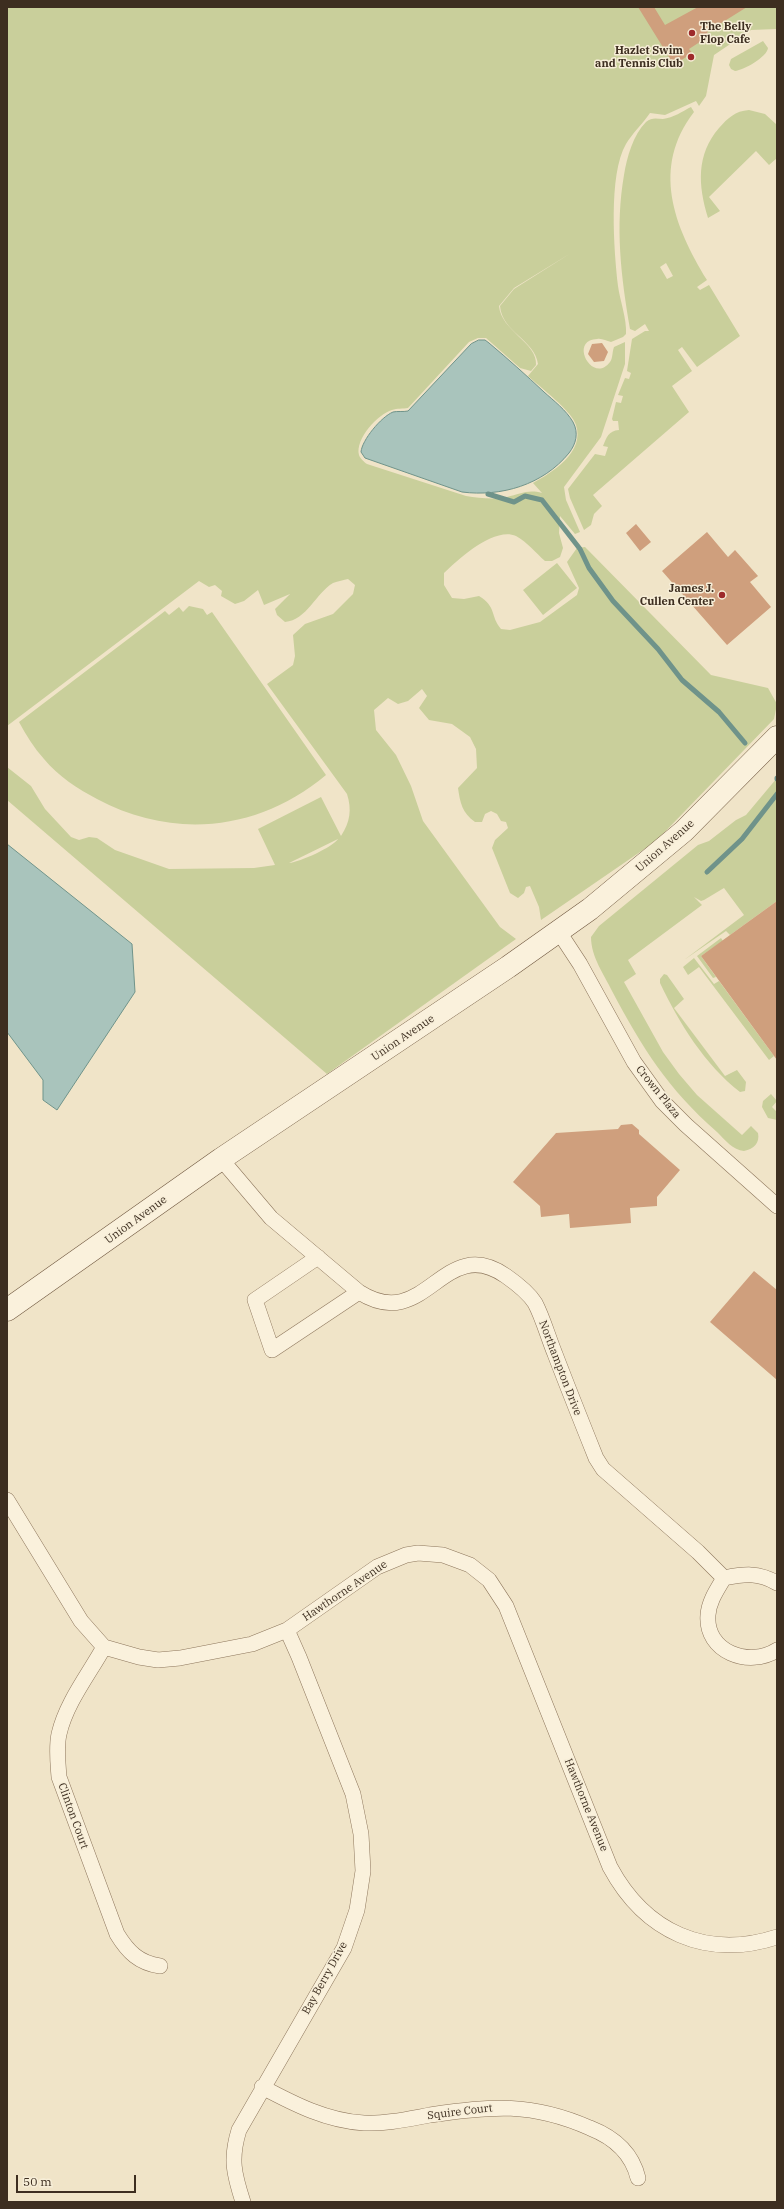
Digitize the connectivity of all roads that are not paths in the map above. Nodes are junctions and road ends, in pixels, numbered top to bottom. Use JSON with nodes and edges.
{"nodes":[{"id":1,"x":777,"y":737,"type":"edge"},
{"id":2,"x":559,"y":932,"type":"junction"},
{"id":3,"x":221,"y":1159,"type":"junction"},
{"id":4,"x":777,"y":1206,"type":"edge"},
{"id":5,"x":318,"y":1257,"type":"junction"},
{"id":6,"x":359,"y":1292,"type":"junction"},
{"id":7,"x":7,"y":1310,"type":"edge"},
{"id":8,"x":7,"y":1500,"type":"edge"},
{"id":9,"x":724,"y":1578,"type":"junction"},
{"id":10,"x":777,"y":1582,"type":"edge"},
{"id":11,"x":287,"y":1630,"type":"junction"},
{"id":12,"x":104,"y":1647,"type":"junction"},
{"id":13,"x":777,"y":1650,"type":"edge"},
{"id":14,"x":777,"y":1938,"type":"edge"},
{"id":15,"x":160,"y":1966,"type":"dead end"},
{"id":16,"x":262,"y":2087,"type":"junction"},
{"id":17,"x":638,"y":2178,"type":"dead end"},
{"id":18,"x":243,"y":2202,"type":"edge"}],
"edges":[{"from":1,"to":2,"type":"street","name":"Union Avenue"},
{"from":2,"to":3,"type":"street","name":"Union Avenue"},
{"from":2,"to":4,"type":"street","name":"Crown Plaza"},
{"from":3,"to":5,"type":"street","name":"Northampton Drive"},
{"from":3,"to":7,"type":"street","name":"Union Avenue"},
{"from":5,"to":6,"type":"street","name":"Northampton Drive"},
{"from":5,"to":6,"type":"street"},
{"from":6,"to":9,"type":"street","name":"Northampton Drive"},
{"from":8,"to":12,"type":"street"},
{"from":9,"to":10,"type":"street"},
{"from":9,"to":13,"type":"street"},
{"from":11,"to":12,"type":"street","name":"Hawthorne Avenue"},
{"from":11,"to":14,"type":"street","name":"Hawthorne Avenue"},
{"from":11,"to":16,"type":"street","name":"Bay Berry Drive"},
{"from":12,"to":15,"type":"street","name":"Clinton Court"},
{"from":16,"to":17,"type":"street","name":"Squire Court"},
{"from":16,"to":18,"type":"street","name":"Bay Berry Drive"}]}
